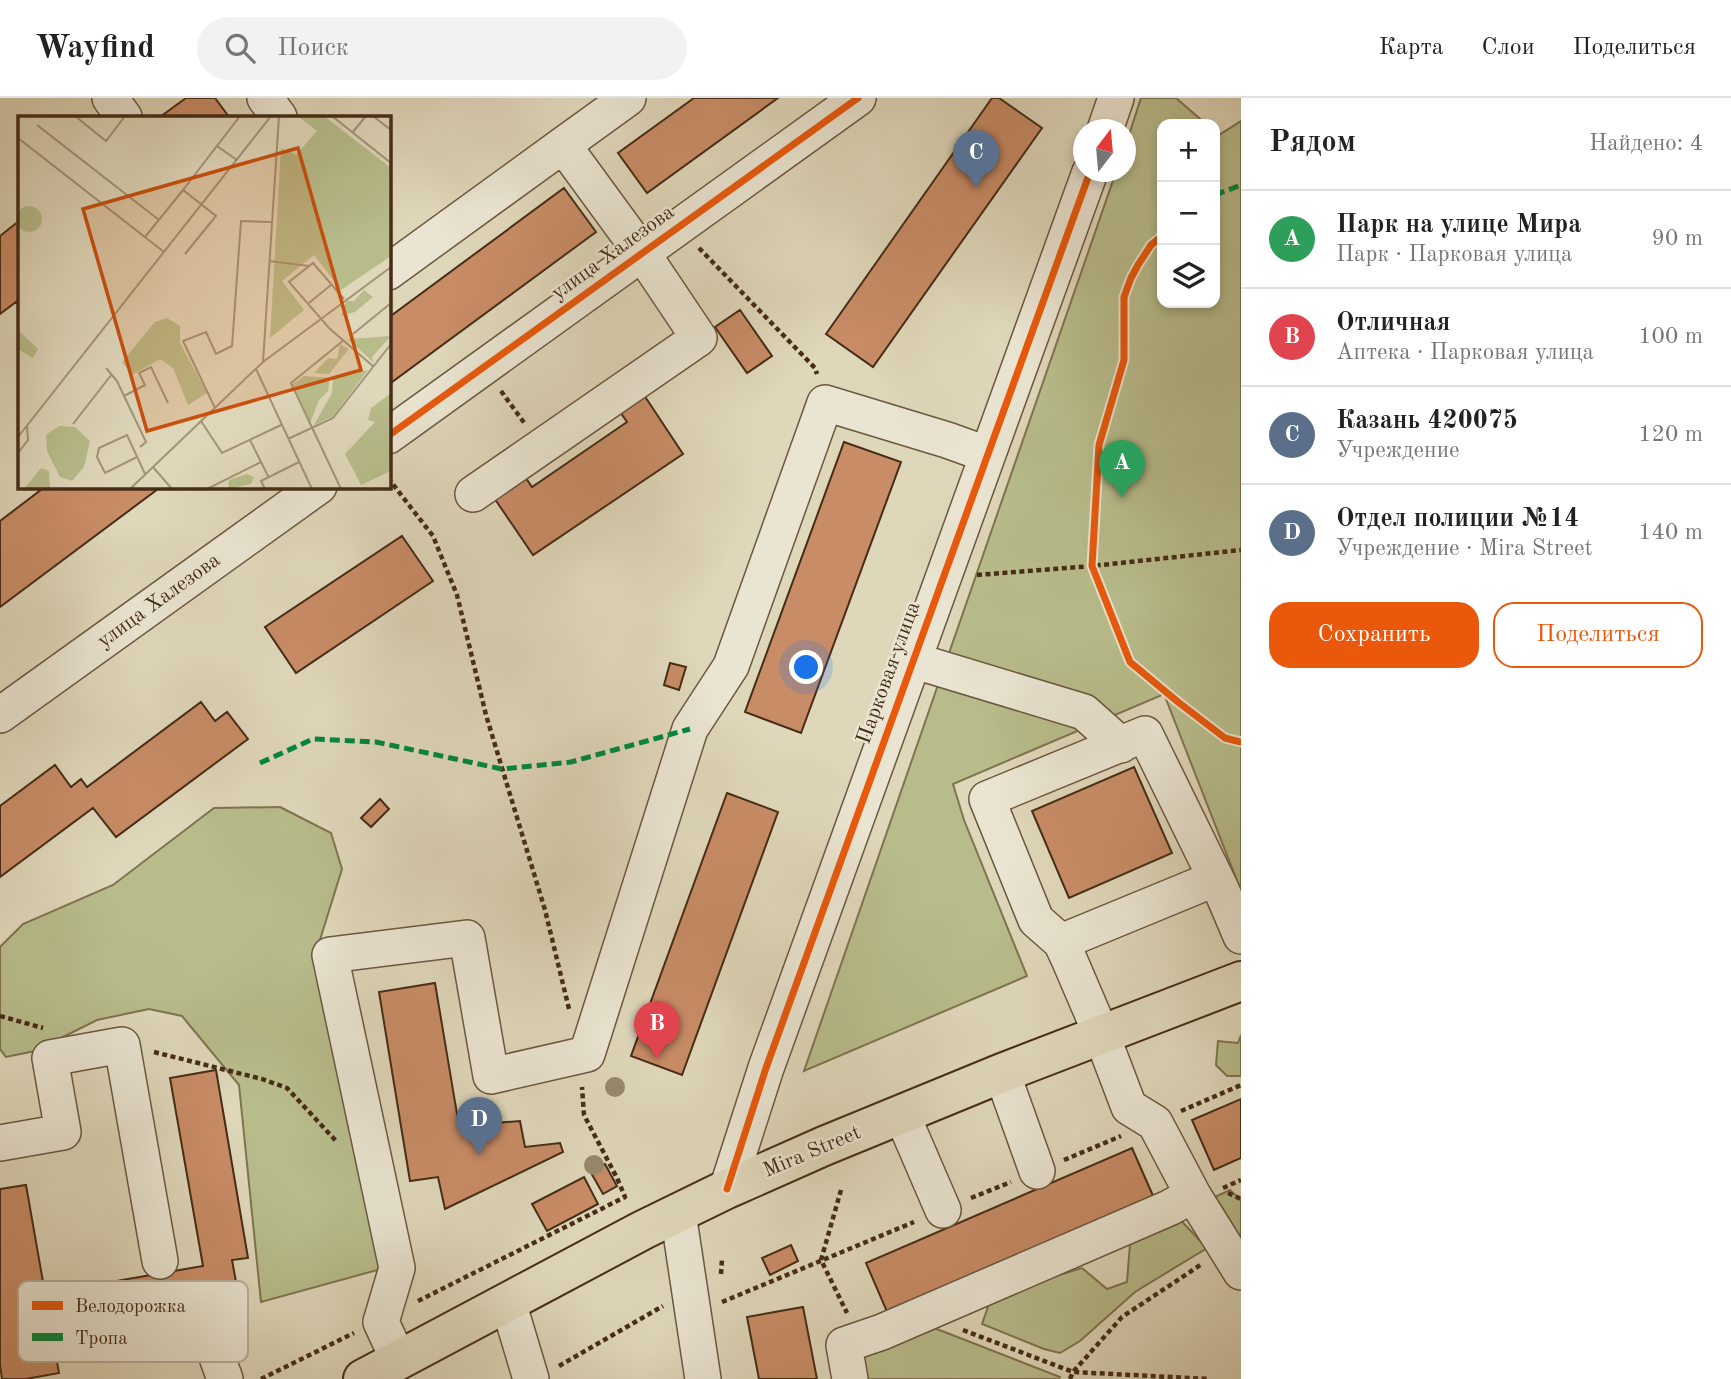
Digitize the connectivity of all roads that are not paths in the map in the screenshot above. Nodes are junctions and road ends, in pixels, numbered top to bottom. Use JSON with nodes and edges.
{"nodes":[{"id":1,"x":110,"y":98,"type":"edge"},
{"id":2,"x":265,"y":98,"type":"edge"},
{"id":3,"x":628,"y":98,"type":"edge"},
{"id":4,"x":858,"y":98,"type":"edge"},
{"id":5,"x":1116,"y":98,"type":"edge"},
{"id":6,"x":123,"y":116,"type":"edge"},
{"id":7,"x":278,"y":116,"type":"edge"},
{"id":8,"x":1109,"y":119,"type":"edge"},
{"id":9,"x":563,"y":145,"type":"junction"},
{"id":10,"x":1086,"y":182,"type":"edge"},
{"id":11,"x":642,"y":253,"type":"junction"},
{"id":12,"x":390,"y":269,"type":"edge"},
{"id":13,"x":390,"y":435,"type":"edge"},
{"id":14,"x":986,"y":454,"type":"junction"},
{"id":15,"x":315,"y":488,"type":"edge"},
{"id":16,"x":473,"y":494,"type":"dead end"},
{"id":17,"x":912,"y":660,"type":"junction"},
{"id":18,"x":0,"y":715,"type":"edge"},
{"id":19,"x":1121,"y":745,"type":"junction"},
{"id":20,"x":1214,"y":879,"type":"junction"},
{"id":21,"x":1241,"y":936,"type":"edge"},
{"id":22,"x":1061,"y":942,"type":"junction"},
{"id":23,"x":1241,"y":981,"type":"edge"},
{"id":24,"x":1102,"y":1036,"type":"junction"},
{"id":25,"x":1002,"y":1073,"type":"junction"},
{"id":26,"x":902,"y":1115,"type":"junction"},
{"id":27,"x":0,"y":1143,"type":"edge"},
{"id":28,"x":1037,"y":1171,"type":"dead end"},
{"id":29,"x":727,"y":1189,"type":"junction"},
{"id":30,"x":1206,"y":1192,"type":"junction"},
{"id":31,"x":943,"y":1210,"type":"dead end"},
{"id":32,"x":678,"y":1213,"type":"junction"},
{"id":33,"x":1234,"y":1260,"type":"edge"},
{"id":34,"x":160,"y":1261,"type":"dead end"},
{"id":35,"x":508,"y":1302,"type":"junction"},
{"id":36,"x":399,"y":1361,"type":"junction"},
{"id":37,"x":540,"y":1376,"type":"edge"},
{"id":38,"x":363,"y":1379,"type":"edge"},
{"id":39,"x":703,"y":1379,"type":"edge"},
{"id":40,"x":850,"y":1379,"type":"edge"}],
"edges":[{"from":1,"to":6,"type":"street"},
{"from":2,"to":7,"type":"street"},
{"from":3,"to":9,"type":"street"},
{"from":4,"to":11,"type":"street","name":"улица Халезова"},
{"from":5,"to":8,"type":"street"},
{"from":9,"to":11,"type":"street"},
{"from":9,"to":12,"type":"street"},
{"from":10,"to":14,"type":"street","name":"Парковая улица"},
{"from":11,"to":13,"type":"street","name":"улица Халезова"},
{"from":11,"to":16,"type":"street"},
{"from":14,"to":17,"type":"street","name":"Парковая улица"},
{"from":14,"to":36,"type":"street"},
{"from":15,"to":18,"type":"street","name":"улица Халезова"},
{"from":17,"to":19,"type":"street"},
{"from":17,"to":29,"type":"street","name":"Парковая улица"},
{"from":19,"to":20,"type":"street"},
{"from":19,"to":22,"type":"street"},
{"from":20,"to":21,"type":"street"},
{"from":20,"to":22,"type":"street"},
{"from":22,"to":24,"type":"street"},
{"from":23,"to":24,"type":"main road","name":"Mira Street"},
{"from":24,"to":25,"type":"main road","name":"Mira Street"},
{"from":24,"to":30,"type":"street"},
{"from":25,"to":26,"type":"main road","name":"Mira Street"},
{"from":25,"to":28,"type":"street"},
{"from":26,"to":29,"type":"main road","name":"Mira Street"},
{"from":26,"to":31,"type":"street"},
{"from":27,"to":34,"type":"street"},
{"from":29,"to":32,"type":"main road","name":"Mira Street"},
{"from":30,"to":33,"type":"street"},
{"from":30,"to":40,"type":"street"},
{"from":32,"to":35,"type":"main road","name":"Mira Street"},
{"from":32,"to":39,"type":"street"},
{"from":35,"to":36,"type":"main road","name":"Mira Street"},
{"from":35,"to":37,"type":"street"},
{"from":36,"to":38,"type":"main road","name":"Mira Street"}]}
